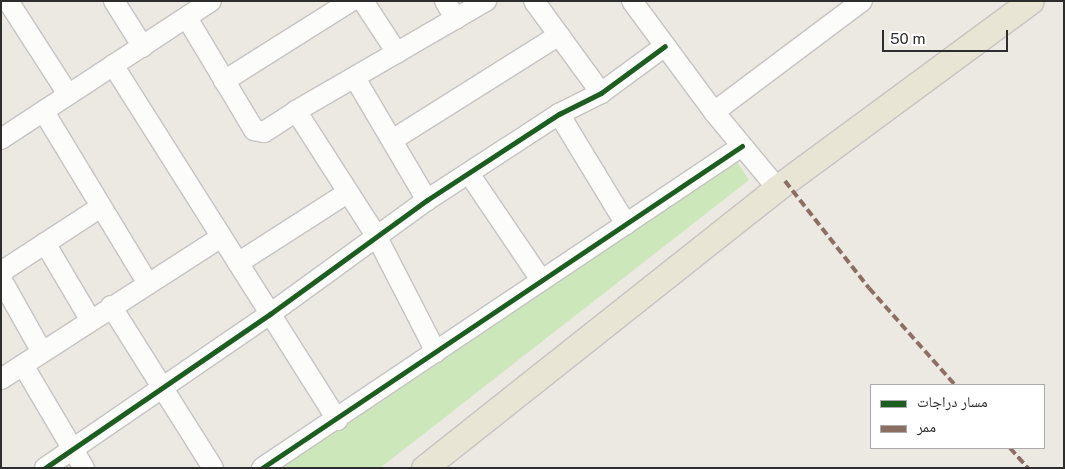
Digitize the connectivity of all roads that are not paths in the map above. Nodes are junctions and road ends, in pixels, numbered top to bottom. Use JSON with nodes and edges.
{"nodes":[{"id":1,"x":8,"y":1,"type":"edge"},
{"id":2,"x":114,"y":1,"type":"edge"},
{"id":3,"x":211,"y":1,"type":"edge"},
{"id":4,"x":350,"y":1,"type":"edge"},
{"id":5,"x":363,"y":1,"type":"edge"},
{"id":6,"x":445,"y":1,"type":"edge"},
{"id":7,"x":486,"y":1,"type":"edge"},
{"id":8,"x":534,"y":1,"type":"edge"},
{"id":9,"x":632,"y":1,"type":"edge"},
{"id":10,"x":862,"y":1,"type":"edge"},
{"id":11,"x":1027,"y":2,"type":"edge"},
{"id":12,"x":187,"y":18,"type":"junction"},
{"id":13,"x":456,"y":19,"type":"junction"},
{"id":14,"x":559,"y":35,"type":"junction"},
{"id":15,"x":665,"y":46,"type":"junction"},
{"id":16,"x":142,"y":47,"type":"junction"},
{"id":17,"x":397,"y":53,"type":"junction"},
{"id":18,"x":113,"y":65,"type":"junction"},
{"id":19,"x":355,"y":78,"type":"junction"},
{"id":20,"x":224,"y":81,"type":"junction"},
{"id":21,"x":601,"y":93,"type":"junction"},
{"id":22,"x":68,"y":94,"type":"junction"},
{"id":23,"x":44,"y":112,"type":"junction"},
{"id":24,"x":296,"y":112,"type":"junction"},
{"id":25,"x":714,"y":112,"type":"junction"},
{"id":26,"x":559,"y":114,"type":"junction"},
{"id":27,"x":394,"y":139,"type":"junction"},
{"id":28,"x":1,"y":140,"type":"edge"},
{"id":29,"x":742,"y":146,"type":"junction"},
{"id":30,"x":470,"y":175,"type":"junction"},
{"id":31,"x":777,"y":188,"type":"junction"},
{"id":32,"x":347,"y":192,"type":"junction"},
{"id":33,"x":427,"y":200,"type":"junction"},
{"id":34,"x":98,"y":208,"type":"junction"},
{"id":35,"x":626,"y":224,"type":"junction"},
{"id":36,"x":378,"y":237,"type":"junction"},
{"id":37,"x":220,"y":238,"type":"junction"},
{"id":38,"x":45,"y":243,"type":"junction"},
{"id":39,"x":238,"y":263,"type":"junction"},
{"id":40,"x":1,"y":272,"type":"edge"},
{"id":41,"x":1,"y":279,"type":"edge"},
{"id":42,"x":541,"y":280,"type":"junction"},
{"id":43,"x":148,"y":284,"type":"junction"},
{"id":44,"x":111,"y":306,"type":"junction"},
{"id":45,"x":270,"y":314,"type":"junction"},
{"id":46,"x":90,"y":319,"type":"junction"},
{"id":47,"x":42,"y":352,"type":"junction"},
{"id":48,"x":436,"y":352,"type":"junction"},
{"id":49,"x":23,"y":365,"type":"junction"},
{"id":50,"x":1,"y":379,"type":"edge"},
{"id":51,"x":163,"y":387,"type":"junction"},
{"id":52,"x":337,"y":420,"type":"junction"},
{"id":53,"x":72,"y":448,"type":"junction"},
{"id":54,"x":45,"y":468,"type":"edge"},
{"id":55,"x":84,"y":468,"type":"edge"},
{"id":56,"x":213,"y":468,"type":"edge"},
{"id":57,"x":262,"y":468,"type":"edge"},
{"id":58,"x":424,"y":468,"type":"edge"}],
"edges":[{"from":1,"to":22,"type":"street"},
{"from":2,"to":16,"type":"street"},
{"from":3,"to":12,"type":"street"},
{"from":4,"to":20,"type":"street"},
{"from":5,"to":17,"type":"street"},
{"from":6,"to":13,"type":"street"},
{"from":7,"to":13,"type":"street"},
{"from":8,"to":14,"type":"street"},
{"from":9,"to":15,"type":"street"},
{"from":10,"to":25,"type":"street"},
{"from":11,"to":31,"type":"main road"},
{"from":12,"to":16,"type":"street"},
{"from":12,"to":20,"type":"street"},
{"from":13,"to":17,"type":"street"},
{"from":14,"to":21,"type":"street"},
{"from":14,"to":27,"type":"street"},
{"from":15,"to":21,"type":"street"},
{"from":15,"to":25,"type":"street"},
{"from":16,"to":18,"type":"street"},
{"from":17,"to":19,"type":"street"},
{"from":18,"to":22,"type":"street"},
{"from":18,"to":37,"type":"street"},
{"from":19,"to":24,"type":"street"},
{"from":19,"to":27,"type":"street"},
{"from":20,"to":24,"type":"street"},
{"from":21,"to":26,"type":"street"},
{"from":22,"to":23,"type":"street"},
{"from":23,"to":28,"type":"street"},
{"from":23,"to":34,"type":"street"},
{"from":24,"to":32,"type":"street"},
{"from":25,"to":29,"type":"street"},
{"from":26,"to":30,"type":"street"},
{"from":26,"to":35,"type":"street"},
{"from":27,"to":33,"type":"street"},
{"from":29,"to":31,"type":"street"},
{"from":29,"to":35,"type":"street"},
{"from":30,"to":33,"type":"street"},
{"from":30,"to":42,"type":"street"},
{"from":31,"to":58,"type":"main road"},
{"from":32,"to":36,"type":"street"},
{"from":32,"to":39,"type":"street"},
{"from":33,"to":36,"type":"street"},
{"from":34,"to":38,"type":"street"},
{"from":34,"to":43,"type":"street"},
{"from":35,"to":42,"type":"street"},
{"from":36,"to":45,"type":"street"},
{"from":36,"to":48,"type":"street"},
{"from":37,"to":39,"type":"street"},
{"from":37,"to":43,"type":"street"},
{"from":38,"to":40,"type":"street"},
{"from":38,"to":46,"type":"street"},
{"from":39,"to":45,"type":"street"},
{"from":41,"to":47,"type":"street"},
{"from":42,"to":48,"type":"street"},
{"from":43,"to":44,"type":"street"},
{"from":44,"to":46,"type":"street"},
{"from":44,"to":51,"type":"street"},
{"from":45,"to":51,"type":"street"},
{"from":45,"to":52,"type":"street"},
{"from":46,"to":47,"type":"street"},
{"from":47,"to":49,"type":"street"},
{"from":48,"to":52,"type":"street"},
{"from":49,"to":50,"type":"street"},
{"from":49,"to":53,"type":"street"},
{"from":51,"to":53,"type":"street"},
{"from":51,"to":56,"type":"street"},
{"from":52,"to":57,"type":"street"},
{"from":53,"to":54,"type":"street"},
{"from":53,"to":55,"type":"street"}]}
